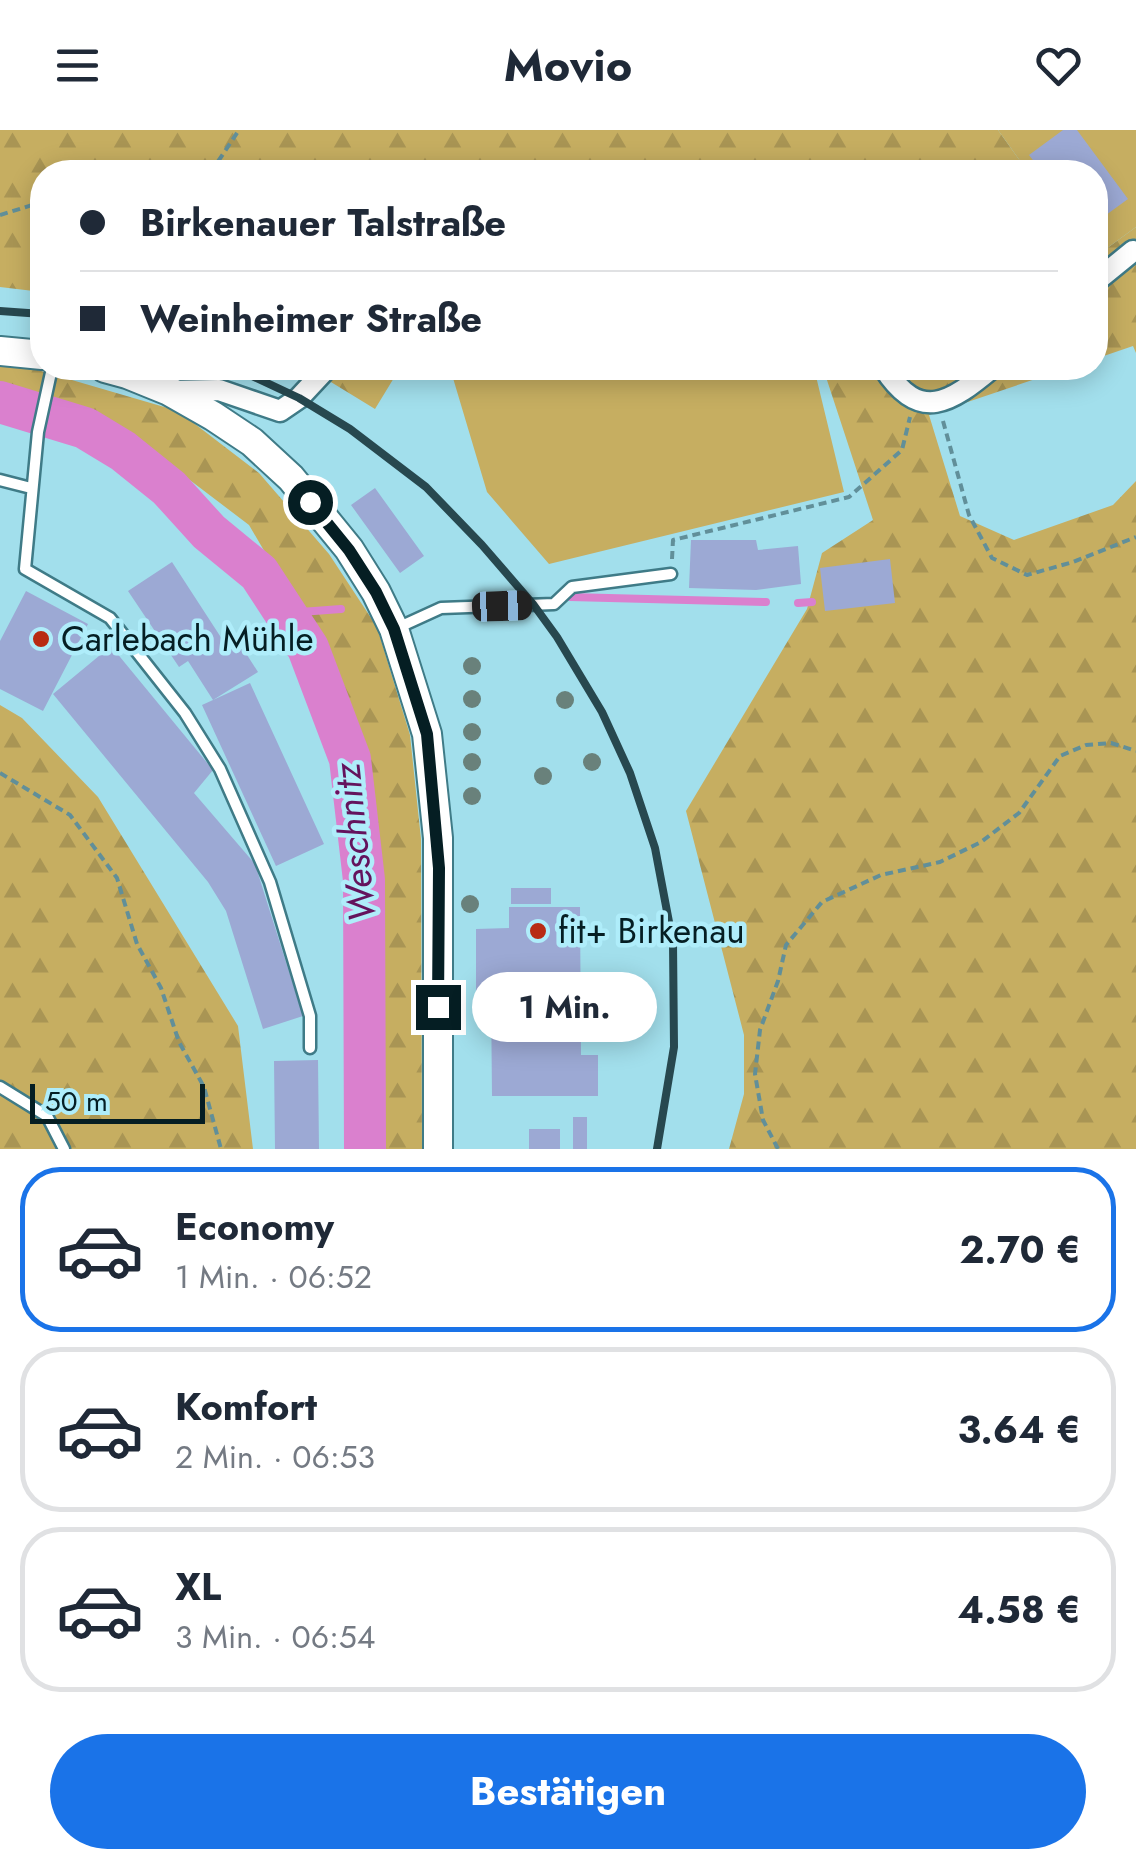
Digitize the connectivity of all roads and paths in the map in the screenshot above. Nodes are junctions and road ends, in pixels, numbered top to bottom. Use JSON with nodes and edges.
{"nodes":[{"id":1,"x":239,"y":130,"type":"edge"},
{"id":2,"x":219,"y":160,"type":"edge"},
{"id":3,"x":30,"y":205,"type":"edge"},
{"id":4,"x":0,"y":214,"type":"edge"},
{"id":5,"x":1133,"y":251,"type":"dead end"},
{"id":6,"x":1108,"y":271,"type":"edge"},
{"id":7,"x":0,"y":351,"type":"edge"},
{"id":8,"x":30,"y":354,"type":"edge"},
{"id":9,"x":49,"y":380,"type":"edge"},
{"id":10,"x":142,"y":380,"type":"edge"},
{"id":11,"x":316,"y":380,"type":"edge"},
{"id":12,"x":892,"y":380,"type":"edge"},
{"id":13,"x":977,"y":380,"type":"edge"},
{"id":14,"x":169,"y":391,"type":"junction"},
{"id":15,"x":914,"y":400,"type":"junction"},
{"id":16,"x":938,"y":402,"type":"junction"},
{"id":17,"x":0,"y":480,"type":"edge"},
{"id":18,"x":32,"y":488,"type":"junction"},
{"id":19,"x":1136,"y":537,"type":"edge"},
{"id":20,"x":670,"y":574,"type":"joint"},
{"id":21,"x":394,"y":629,"type":"junction"},
{"id":22,"x":1136,"y":751,"type":"edge"},
{"id":23,"x":0,"y":773,"type":"edge"},
{"id":24,"x":310,"y":1048,"type":"dead end"},
{"id":25,"x":0,"y":1087,"type":"edge"},
{"id":26,"x":64,"y":1149,"type":"edge"},
{"id":27,"x":222,"y":1149,"type":"edge"},
{"id":28,"x":438,"y":1149,"type":"edge"},
{"id":29,"x":778,"y":1149,"type":"edge"}],
"edges":[{"from":1,"to":2,"type":"path"},
{"from":3,"to":4,"type":"path"},
{"from":5,"to":6,"type":"street"},
{"from":7,"to":8,"type":"main road"},
{"from":9,"to":18,"type":"lane"},
{"from":10,"to":14,"type":"main road"},
{"from":11,"to":14,"type":"street"},
{"from":12,"to":15,"type":"street"},
{"from":13,"to":16,"type":"street"},
{"from":14,"to":21,"type":"main road"},
{"from":15,"to":16,"type":"street"},
{"from":15,"to":20,"type":"path"},
{"from":16,"to":19,"type":"path"},
{"from":17,"to":18,"type":"lane"},
{"from":18,"to":24,"type":"lane"},
{"from":20,"to":21,"type":"lane"},
{"from":21,"to":28,"type":"main road"},
{"from":22,"to":29,"type":"path"},
{"from":23,"to":27,"type":"path"},
{"from":25,"to":26,"type":"lane"}]}
